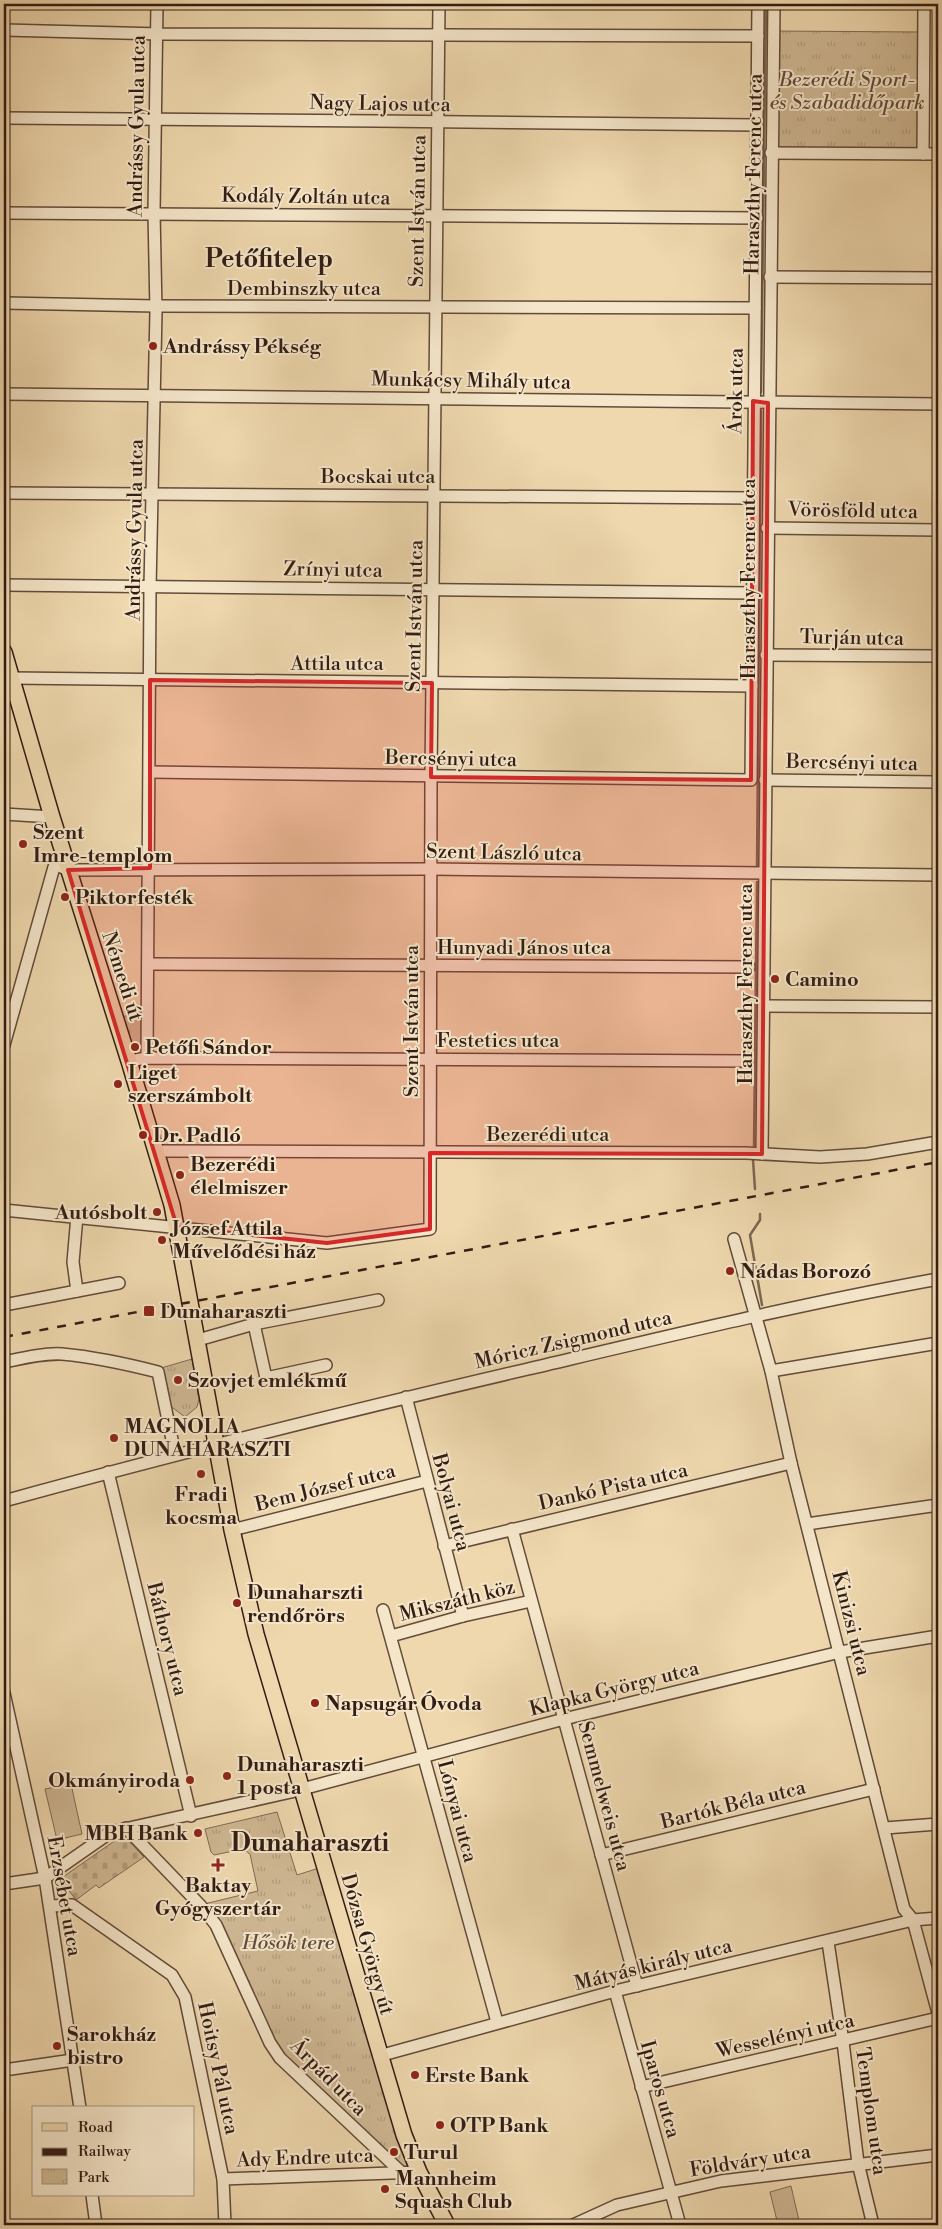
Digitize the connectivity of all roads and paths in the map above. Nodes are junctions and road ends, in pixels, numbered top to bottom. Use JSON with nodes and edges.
{"nodes":[{"id":1,"x":157,"y":4,"type":"edge"},
{"id":2,"x":439,"y":4,"type":"edge"},
{"id":3,"x":758,"y":4,"type":"edge"},
{"id":4,"x":774,"y":4,"type":"edge"},
{"id":5,"x":924,"y":4,"type":"edge"},
{"id":6,"x":4,"y":30,"type":"edge"},
{"id":7,"x":156,"y":34,"type":"junction"},
{"id":8,"x":438,"y":34,"type":"junction"},
{"id":9,"x":758,"y":36,"type":"junction"},
{"id":10,"x":4,"y":118,"type":"edge"},
{"id":11,"x":155,"y":118,"type":"junction"},
{"id":12,"x":437,"y":124,"type":"junction"},
{"id":13,"x":756,"y":125,"type":"junction"},
{"id":14,"x":771,"y":152,"type":"junction"},
{"id":15,"x":923,"y":154,"type":"junction"},
{"id":16,"x":938,"y":154,"type":"edge"},
{"id":17,"x":154,"y":212,"type":"junction"},
{"id":18,"x":4,"y":213,"type":"edge"},
{"id":19,"x":436,"y":217,"type":"junction"},
{"id":20,"x":757,"y":218,"type":"junction"},
{"id":21,"x":770,"y":277,"type":"junction"},
{"id":22,"x":938,"y":278,"type":"edge"},
{"id":23,"x":4,"y":303,"type":"edge"},
{"id":24,"x":156,"y":306,"type":"junction"},
{"id":25,"x":435,"y":306,"type":"junction"},
{"id":26,"x":755,"y":308,"type":"junction"},
{"id":27,"x":4,"y":394,"type":"edge"},
{"id":28,"x":155,"y":397,"type":"junction"},
{"id":29,"x":435,"y":398,"type":"junction"},
{"id":30,"x":754,"y":401,"type":"junction"},
{"id":31,"x":768,"y":403,"type":"junction"},
{"id":32,"x":938,"y":404,"type":"edge"},
{"id":33,"x":4,"y":493,"type":"edge"},
{"id":34,"x":154,"y":495,"type":"junction"},
{"id":35,"x":434,"y":495,"type":"junction"},
{"id":36,"x":753,"y":498,"type":"junction"},
{"id":37,"x":767,"y":528,"type":"junction"},
{"id":38,"x":938,"y":530,"type":"edge"},
{"id":39,"x":4,"y":585,"type":"edge"},
{"id":40,"x":150,"y":587,"type":"junction"},
{"id":41,"x":433,"y":589,"type":"junction"},
{"id":42,"x":752,"y":593,"type":"junction"},
{"id":43,"x":4,"y":652,"type":"edge"},
{"id":44,"x":766,"y":654,"type":"junction"},
{"id":45,"x":938,"y":656,"type":"edge"},
{"id":46,"x":11,"y":678,"type":"junction"},
{"id":47,"x":150,"y":680,"type":"junction"},
{"id":48,"x":432,"y":683,"type":"junction"},
{"id":49,"x":752,"y":686,"type":"junction"},
{"id":50,"x":150,"y":772,"type":"junction"},
{"id":51,"x":431,"y":777,"type":"junction"},
{"id":52,"x":751,"y":780,"type":"joint"},
{"id":53,"x":765,"y":780,"type":"junction"},
{"id":54,"x":938,"y":782,"type":"edge"},
{"id":55,"x":4,"y":814,"type":"edge"},
{"id":56,"x":52,"y":817,"type":"junction"},
{"id":57,"x":150,"y":868,"type":"junction"},
{"id":58,"x":430,"y":869,"type":"junction"},
{"id":59,"x":68,"y":870,"type":"junction"},
{"id":60,"x":764,"y":874,"type":"junction"},
{"id":61,"x":938,"y":876,"type":"edge"},
{"id":62,"x":148,"y":964,"type":"junction"},
{"id":63,"x":430,"y":966,"type":"junction"},
{"id":64,"x":749,"y":968,"type":"dead end"},
{"id":65,"x":764,"y":1006,"type":"junction"},
{"id":66,"x":938,"y":1007,"type":"edge"},
{"id":67,"x":4,"y":1045,"type":"edge"},
{"id":68,"x":147,"y":1058,"type":"junction"},
{"id":69,"x":430,"y":1058,"type":"junction"},
{"id":70,"x":129,"y":1060,"type":"junction"},
{"id":71,"x":747,"y":1061,"type":"dead end"},
{"id":72,"x":938,"y":1142,"type":"edge"},
{"id":73,"x":156,"y":1151,"type":"junction"},
{"id":74,"x":430,"y":1153,"type":"junction"},
{"id":75,"x":762,"y":1154,"type":"junction"},
{"id":76,"x":4,"y":1210,"type":"edge"},
{"id":77,"x":77,"y":1216,"type":"junction"},
{"id":78,"x":177,"y":1227,"type":"junction"},
{"id":79,"x":734,"y":1239,"type":"dead end"},
{"id":80,"x":938,"y":1279,"type":"edge"},
{"id":81,"x":120,"y":1283,"type":"dead end"},
{"id":82,"x":77,"y":1291,"type":"junction"},
{"id":83,"x":378,"y":1300,"type":"dead end"},
{"id":84,"x":4,"y":1305,"type":"edge"},
{"id":85,"x":756,"y":1315,"type":"junction"},
{"id":86,"x":193,"y":1316,"type":"joint"},
{"id":87,"x":254,"y":1324,"type":"junction"},
{"id":88,"x":198,"y":1340,"type":"junction"},
{"id":89,"x":938,"y":1343,"type":"edge"},
{"id":90,"x":4,"y":1362,"type":"edge"},
{"id":91,"x":326,"y":1366,"type":"dead end"},
{"id":92,"x":771,"y":1371,"type":"junction"},
{"id":93,"x":406,"y":1398,"type":"junction"},
{"id":94,"x":217,"y":1443,"type":"junction"},
{"id":95,"x":175,"y":1454,"type":"junction"},
{"id":96,"x":791,"y":1463,"type":"junction"},
{"id":97,"x":108,"y":1472,"type":"junction"},
{"id":98,"x":427,"y":1481,"type":"junction"},
{"id":99,"x":4,"y":1501,"type":"edge"},
{"id":100,"x":938,"y":1505,"type":"edge"},
{"id":101,"x":807,"y":1524,"type":"junction"},
{"id":102,"x":512,"y":1529,"type":"junction"},
{"id":103,"x":232,"y":1530,"type":"junction"},
{"id":104,"x":444,"y":1546,"type":"junction"},
{"id":105,"x":531,"y":1601,"type":"junction"},
{"id":106,"x":383,"y":1610,"type":"dead end"},
{"id":107,"x":463,"y":1616,"type":"junction"},
{"id":108,"x":391,"y":1636,"type":"junction"},
{"id":109,"x":938,"y":1636,"type":"edge"},
{"id":110,"x":840,"y":1652,"type":"junction"},
{"id":111,"x":4,"y":1695,"type":"edge"},
{"id":112,"x":564,"y":1719,"type":"junction"},
{"id":113,"x":424,"y":1756,"type":"junction"},
{"id":114,"x":874,"y":1788,"type":"junction"},
{"id":115,"x":302,"y":1789,"type":"junction"},
{"id":116,"x":191,"y":1816,"type":"junction"},
{"id":117,"x":938,"y":1824,"type":"edge"},
{"id":118,"x":126,"y":1828,"type":"junction"},
{"id":119,"x":885,"y":1828,"type":"junction"},
{"id":120,"x":601,"y":1856,"type":"junction"},
{"id":121,"x":46,"y":1878,"type":"junction"},
{"id":122,"x":4,"y":1884,"type":"edge"},
{"id":123,"x":50,"y":1906,"type":"junction"},
{"id":124,"x":938,"y":1918,"type":"edge"},
{"id":125,"x":913,"y":1920,"type":"junction"},
{"id":126,"x":828,"y":1942,"type":"junction"},
{"id":127,"x":637,"y":1986,"type":"junction"},
{"id":128,"x":614,"y":1991,"type":"junction"},
{"id":129,"x":938,"y":2013,"type":"edge"},
{"id":130,"x":938,"y":2018,"type":"edge"},
{"id":131,"x":497,"y":2022,"type":"junction"},
{"id":132,"x":843,"y":2042,"type":"junction"},
{"id":133,"x":379,"y":2056,"type":"junction"},
{"id":134,"x":73,"y":2060,"type":"junction"},
{"id":135,"x":4,"y":2070,"type":"edge"},
{"id":136,"x":641,"y":2087,"type":"junction"},
{"id":137,"x":80,"y":2106,"type":"edge"},
{"id":138,"x":938,"y":2155,"type":"edge"},
{"id":139,"x":858,"y":2163,"type":"junction"},
{"id":140,"x":401,"y":2172,"type":"junction"},
{"id":141,"x":419,"y":2172,"type":"junction"},
{"id":142,"x":223,"y":2179,"type":"junction"},
{"id":143,"x":671,"y":2192,"type":"junction"},
{"id":144,"x":92,"y":2196,"type":"edge"},
{"id":145,"x":96,"y":2225,"type":"edge"},
{"id":146,"x":225,"y":2225,"type":"edge"},
{"id":147,"x":447,"y":2225,"type":"edge"},
{"id":148,"x":573,"y":2225,"type":"edge"},
{"id":149,"x":680,"y":2225,"type":"edge"},
{"id":150,"x":873,"y":2225,"type":"edge"}],
"edges":[{"from":1,"to":7,"type":"street","name":"Andrássy Gyula utca"},
{"from":2,"to":8,"type":"street","name":"Szent István utca"},
{"from":3,"to":9,"type":"street","name":"Árok utca"},
{"from":4,"to":14,"type":"street","name":"Haraszthy Ferenc utca"},
{"from":5,"to":15,"type":"street"},
{"from":6,"to":7,"type":"street"},
{"from":7,"to":8,"type":"street"},
{"from":7,"to":11,"type":"street","name":"Andrássy Gyula utca"},
{"from":8,"to":9,"type":"street"},
{"from":8,"to":12,"type":"street","name":"Szent István utca"},
{"from":9,"to":13,"type":"street","name":"Árok utca"},
{"from":10,"to":11,"type":"street","name":"Nagy Lajos utca"},
{"from":11,"to":12,"type":"street","name":"Nagy Lajos utca"},
{"from":11,"to":17,"type":"street","name":"Andrássy Gyula utca"},
{"from":12,"to":13,"type":"street","name":"Nagy Lajos utca"},
{"from":12,"to":19,"type":"street","name":"Szent István utca"},
{"from":13,"to":20,"type":"street","name":"Árok utca"},
{"from":14,"to":15,"type":"street"},
{"from":14,"to":21,"type":"street","name":"Haraszthy Ferenc utca"},
{"from":15,"to":16,"type":"street"},
{"from":17,"to":18,"type":"street","name":"Kodály Zoltán utca"},
{"from":17,"to":19,"type":"street","name":"Kodály Zoltán utca"},
{"from":17,"to":24,"type":"street","name":"Andrássy Gyula utca"},
{"from":19,"to":20,"type":"street","name":"Kodály Zoltán utca"},
{"from":19,"to":25,"type":"street","name":"Szent István utca"},
{"from":20,"to":26,"type":"street","name":"Árok utca"},
{"from":21,"to":22,"type":"street"},
{"from":21,"to":31,"type":"street","name":"Haraszthy Ferenc utca"},
{"from":23,"to":24,"type":"street","name":"Dembinszky utca"},
{"from":24,"to":25,"type":"street","name":"Dembinszky utca"},
{"from":24,"to":28,"type":"street","name":"Andrássy Gyula utca"},
{"from":25,"to":26,"type":"street","name":"Dembinszky utca"},
{"from":25,"to":29,"type":"street","name":"Szent István utca"},
{"from":26,"to":30,"type":"street","name":"Árok utca"},
{"from":27,"to":28,"type":"street","name":"Munkácsy Mihály utca"},
{"from":28,"to":29,"type":"street","name":"Munkácsy Mihály utca"},
{"from":28,"to":34,"type":"street","name":"Andrássy Gyula utca"},
{"from":29,"to":30,"type":"street","name":"Munkácsy Mihály utca"},
{"from":29,"to":35,"type":"street","name":"Szent István utca"},
{"from":30,"to":31,"type":"street","name":"Munkácsy Mihály utca"},
{"from":30,"to":36,"type":"street","name":"Árok utca"},
{"from":31,"to":32,"type":"street","name":"Munkácsy Mihály utca"},
{"from":31,"to":37,"type":"street","name":"Haraszthy Ferenc utca"},
{"from":33,"to":34,"type":"street","name":"Bocskai utca"},
{"from":34,"to":35,"type":"street","name":"Bocskai utca"},
{"from":34,"to":40,"type":"street","name":"Andrássy Gyula utca"},
{"from":35,"to":36,"type":"street","name":"Bocskai utca"},
{"from":35,"to":41,"type":"street","name":"Szent István utca"},
{"from":36,"to":42,"type":"street","name":"Árok utca"},
{"from":37,"to":38,"type":"street","name":"Vörösföld utca"},
{"from":37,"to":44,"type":"street","name":"Haraszthy Ferenc utca"},
{"from":39,"to":40,"type":"street","name":"Zrínyi utca"},
{"from":40,"to":41,"type":"street","name":"Zrínyi utca"},
{"from":40,"to":47,"type":"street","name":"Andrássy Gyula utca"},
{"from":41,"to":42,"type":"street","name":"Zrínyi utca"},
{"from":41,"to":48,"type":"street","name":"Szent István utca"},
{"from":42,"to":49,"type":"street","name":"Árok utca"},
{"from":43,"to":46,"type":"main road","name":"Némedi út"},
{"from":44,"to":45,"type":"street","name":"Turján utca"},
{"from":44,"to":53,"type":"street","name":"Haraszthy Ferenc utca"},
{"from":46,"to":47,"type":"street","name":"Attila utca"},
{"from":46,"to":56,"type":"main road","name":"Némedi út"},
{"from":47,"to":48,"type":"street","name":"Attila utca"},
{"from":47,"to":50,"type":"street","name":"Andrássy Gyula utca"},
{"from":48,"to":49,"type":"street","name":"Attila utca"},
{"from":48,"to":51,"type":"street","name":"Szent István utca"},
{"from":49,"to":52,"type":"street","name":"Árok utca"},
{"from":50,"to":51,"type":"street","name":"Bercsényi utca"},
{"from":50,"to":57,"type":"street","name":"Andrássy Gyula utca"},
{"from":51,"to":52,"type":"street","name":"Bercsényi utca"},
{"from":51,"to":58,"type":"street","name":"Szent István utca"},
{"from":53,"to":54,"type":"street","name":"Bercsényi utca"},
{"from":53,"to":60,"type":"street","name":"Haraszthy Ferenc utca"},
{"from":55,"to":56,"type":"street"},
{"from":56,"to":59,"type":"main road","name":"Némedi út"},
{"from":57,"to":58,"type":"street","name":"Szent László utca"},
{"from":57,"to":59,"type":"street","name":"Szent László utca"},
{"from":57,"to":62,"type":"street","name":"Andrássy Gyula utca"},
{"from":58,"to":60,"type":"street","name":"Szent László utca"},
{"from":58,"to":63,"type":"street","name":"Szent István utca"},
{"from":59,"to":67,"type":"street"},
{"from":59,"to":70,"type":"main road","name":"Némedi út"},
{"from":60,"to":61,"type":"street","name":"Szent László utca"},
{"from":60,"to":65,"type":"street","name":"Haraszthy Ferenc utca"},
{"from":62,"to":63,"type":"street","name":"Hunyadi János utca"},
{"from":62,"to":68,"type":"street","name":"Andrássy Gyula utca"},
{"from":63,"to":64,"type":"street","name":"Hunyadi János utca"},
{"from":63,"to":69,"type":"street","name":"Szent István utca"},
{"from":65,"to":66,"type":"street"},
{"from":65,"to":75,"type":"street","name":"Haraszthy Ferenc utca"},
{"from":68,"to":69,"type":"street","name":"Festetics utca"},
{"from":68,"to":70,"type":"street","name":"Festetics utca"},
{"from":69,"to":71,"type":"street","name":"Festetics utca"},
{"from":69,"to":74,"type":"street","name":"Szent István utca"},
{"from":70,"to":73,"type":"main road","name":"Némedi út"},
{"from":72,"to":75,"type":"street","name":"Bezerédi utca"},
{"from":73,"to":74,"type":"street","name":"Bezerédi utca"},
{"from":73,"to":78,"type":"main road","name":"Némedi út"},
{"from":74,"to":75,"type":"street","name":"Bezerédi utca"},
{"from":74,"to":78,"type":"street","name":"Szent István utca"},
{"from":76,"to":77,"type":"street"},
{"from":77,"to":78,"type":"street"},
{"from":77,"to":82,"type":"street"},
{"from":78,"to":86,"type":"main road","name":"Némedi út"},
{"from":79,"to":85,"type":"street","name":"Kinizsi utca"},
{"from":80,"to":85,"type":"street","name":"Móricz Zsigmond utca"},
{"from":81,"to":82,"type":"street"},
{"from":82,"to":84,"type":"street"},
{"from":83,"to":87,"type":"street"},
{"from":85,"to":92,"type":"street","name":"Kinizsi utca"},
{"from":85,"to":93,"type":"street","name":"Móricz Zsigmond utca"},
{"from":86,"to":88,"type":"main road","name":"Dózsa György út"},
{"from":87,"to":88,"type":"street"},
{"from":87,"to":91,"type":"street"},
{"from":88,"to":94,"type":"main road","name":"Dózsa György út"},
{"from":89,"to":92,"type":"street"},
{"from":90,"to":95,"type":"street"},
{"from":92,"to":96,"type":"street","name":"Kinizsi utca"},
{"from":93,"to":94,"type":"street","name":"Móricz Zsigmond utca"},
{"from":93,"to":98,"type":"street","name":"Bolyai utca"},
{"from":94,"to":95,"type":"street","name":"Móricz Zsigmond utca"},
{"from":94,"to":103,"type":"main road","name":"Dózsa György út"},
{"from":95,"to":97,"type":"street","name":"Móricz Zsigmond utca"},
{"from":96,"to":101,"type":"street","name":"Kinizsi utca"},
{"from":96,"to":102,"type":"street","name":"Dankó Pista utca"},
{"from":97,"to":99,"type":"street","name":"Móricz Zsigmond utca"},
{"from":97,"to":116,"type":"street","name":"Báthory utca"},
{"from":98,"to":103,"type":"street","name":"Bem József utca"},
{"from":98,"to":104,"type":"street","name":"Bolyai utca"},
{"from":100,"to":101,"type":"street"},
{"from":101,"to":110,"type":"street","name":"Kinizsi utca"},
{"from":102,"to":104,"type":"street","name":"Dankó Pista utca"},
{"from":102,"to":105,"type":"street","name":"Semmelweis utca"},
{"from":103,"to":115,"type":"main road","name":"Dózsa György út"},
{"from":104,"to":107,"type":"street","name":"Bolyai utca"},
{"from":105,"to":107,"type":"street","name":"Mikszáth köz"},
{"from":105,"to":112,"type":"street","name":"Semmelweis utca"},
{"from":106,"to":108,"type":"street","name":"Lónyai utca"},
{"from":107,"to":108,"type":"street","name":"Mikszáth köz"},
{"from":108,"to":113,"type":"street","name":"Lónyai utca"},
{"from":109,"to":110,"type":"street","name":"Klapka György utca"},
{"from":110,"to":112,"type":"street","name":"Klapka György utca"},
{"from":110,"to":114,"type":"street","name":"Kinizsi utca"},
{"from":111,"to":121,"type":"street","name":"Erzsébet utca"},
{"from":112,"to":113,"type":"street","name":"Klapka György utca"},
{"from":112,"to":120,"type":"street","name":"Semmelweis utca"},
{"from":113,"to":115,"type":"street","name":"Klapka György utca"},
{"from":113,"to":131,"type":"street","name":"Lónyai utca"},
{"from":114,"to":119,"type":"street","name":"Kinizsi utca"},
{"from":114,"to":120,"type":"street","name":"Bartók Béla utca"},
{"from":115,"to":116,"type":"street","name":"Klapka György utca"},
{"from":115,"to":133,"type":"main road","name":"Dózsa György út"},
{"from":116,"to":118,"type":"street","name":"Klapka György utca"},
{"from":117,"to":119,"type":"street"},
{"from":118,"to":121,"type":"street","name":"Klapka György utca"},
{"from":118,"to":140,"type":"street","name":"Árpád utca"},
{"from":119,"to":125,"type":"street","name":"Kinizsi utca"},
{"from":120,"to":127,"type":"street","name":"Semmelweis utca"},
{"from":121,"to":122,"type":"street"},
{"from":121,"to":123,"type":"street","name":"Erzsébet utca"},
{"from":123,"to":134,"type":"street","name":"Erzsébet utca"},
{"from":123,"to":142,"type":"street","name":"Hoitsy Pál utca"},
{"from":124,"to":125,"type":"street","name":"Mátyás király utca"},
{"from":125,"to":126,"type":"street","name":"Mátyás király utca"},
{"from":125,"to":129,"type":"street","name":"Kinizsi utca"},
{"from":126,"to":127,"type":"street","name":"Mátyás király utca"},
{"from":126,"to":132,"type":"street","name":"Templom utca"},
{"from":127,"to":128,"type":"street","name":"Mátyás király utca"},
{"from":128,"to":131,"type":"street","name":"Mátyás király utca"},
{"from":128,"to":136,"type":"street","name":"Iparos utca"},
{"from":130,"to":132,"type":"street","name":"Wesselényi utca"},
{"from":131,"to":133,"type":"street","name":"Mátyás király utca"},
{"from":132,"to":136,"type":"street","name":"Wesselényi utca"},
{"from":132,"to":139,"type":"street","name":"Templom utca"},
{"from":133,"to":141,"type":"main road","name":"Dózsa György út"},
{"from":134,"to":135,"type":"street"},
{"from":134,"to":137,"type":"street","name":"Erzsébet utca"},
{"from":136,"to":143,"type":"street","name":"Iparos utca"},
{"from":138,"to":139,"type":"street","name":"Földváry utca"},
{"from":139,"to":143,"type":"street","name":"Földváry utca"},
{"from":139,"to":150,"type":"street","name":"Templom utca"},
{"from":140,"to":141,"type":"street","name":"Ady Endre utca"},
{"from":140,"to":142,"type":"street","name":"Ady Endre utca"},
{"from":141,"to":147,"type":"main road","name":"Dózsa György út"},
{"from":142,"to":146,"type":"street","name":"Hoitsy Pál utca"},
{"from":143,"to":148,"type":"street","name":"Földváry utca"},
{"from":143,"to":149,"type":"street","name":"Iparos utca"},
{"from":144,"to":145,"type":"street"}]}
